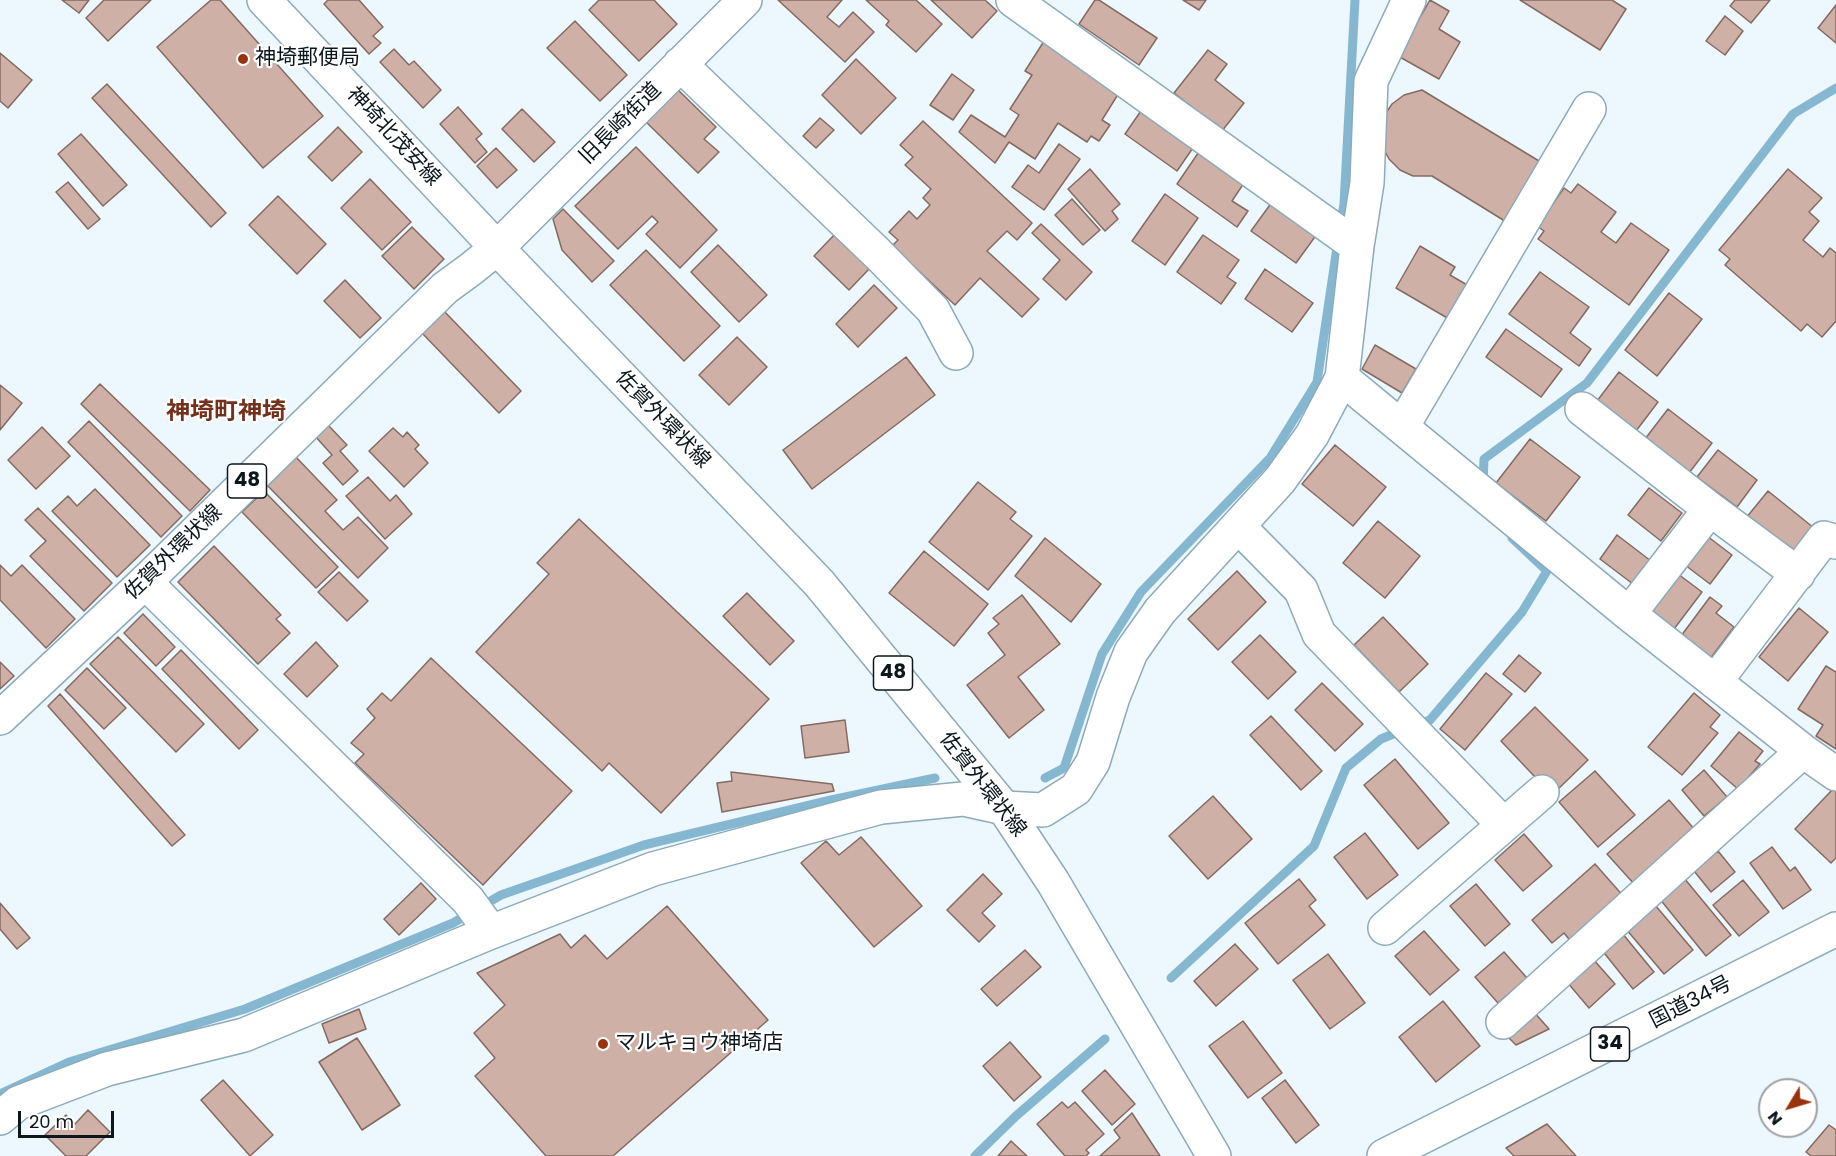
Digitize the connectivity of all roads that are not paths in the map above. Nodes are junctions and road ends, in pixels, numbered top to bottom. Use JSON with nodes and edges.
{"nodes":[{"id":1,"x":264,"y":0,"type":"edge"},
{"id":2,"x":745,"y":0,"type":"edge"},
{"id":3,"x":1013,"y":0,"type":"edge"},
{"id":4,"x":1409,"y":0,"type":"edge"},
{"id":5,"x":681,"y":64,"type":"junction"},
{"id":6,"x":1589,"y":109,"type":"dead end"},
{"id":7,"x":1357,"y":246,"type":"junction"},
{"id":8,"x":497,"y":248,"type":"junction"},
{"id":9,"x":956,"y":353,"type":"dead end"},
{"id":10,"x":1342,"y":378,"type":"junction"},
{"id":11,"x":1582,"y":409,"type":"dead end"},
{"id":12,"x":1402,"y":427,"type":"junction"},
{"id":13,"x":1710,"y":509,"type":"junction"},
{"id":14,"x":1238,"y":526,"type":"junction"},
{"id":15,"x":1836,"y":542,"type":"edge"},
{"id":16,"x":1798,"y":574,"type":"junction"},
{"id":17,"x":145,"y":582,"type":"junction"},
{"id":18,"x":1629,"y":614,"type":"junction"},
{"id":19,"x":1715,"y":682,"type":"junction"},
{"id":20,"x":0,"y":718,"type":"edge"},
{"id":21,"x":1803,"y":751,"type":"junction"},
{"id":22,"x":1836,"y":774,"type":"edge"},
{"id":23,"x":1542,"y":792,"type":"dead end"},
{"id":24,"x":1004,"y":808,"type":"junction"},
{"id":25,"x":1504,"y":825,"type":"junction"},
{"id":26,"x":1385,"y":928,"type":"dead end"},
{"id":27,"x":1836,"y":929,"type":"edge"},
{"id":28,"x":491,"y":932,"type":"junction"},
{"id":29,"x":1503,"y":1022,"type":"dead end"},
{"id":30,"x":0,"y":1118,"type":"edge"},
{"id":31,"x":1214,"y":1156,"type":"edge"},
{"id":32,"x":1384,"y":1156,"type":"edge"}],
"edges":[{"from":1,"to":8,"type":"main road","name":"神埼北茂安線"},
{"from":2,"to":5,"type":"main road","name":"旧長崎街道"},
{"from":3,"to":7,"type":"main road"},
{"from":4,"to":7,"type":"main road"},
{"from":5,"to":8,"type":"main road","name":"旧長崎街道"},
{"from":5,"to":9,"type":"main road"},
{"from":6,"to":12,"type":"main road"},
{"from":7,"to":10,"type":"main road"},
{"from":8,"to":17,"type":"main road","name":"佐賀外環状線","number":"48"},
{"from":8,"to":24,"type":"main road","name":"佐賀外環状線","number":"48"},
{"from":10,"to":12,"type":"main road"},
{"from":10,"to":14,"type":"main road"},
{"from":11,"to":13,"type":"main road"},
{"from":12,"to":18,"type":"main road"},
{"from":13,"to":16,"type":"main road"},
{"from":13,"to":18,"type":"main road"},
{"from":14,"to":24,"type":"main road"},
{"from":14,"to":25,"type":"main road"},
{"from":15,"to":16,"type":"main road"},
{"from":16,"to":19,"type":"main road"},
{"from":17,"to":20,"type":"main road","name":"佐賀外環状線","number":"48"},
{"from":17,"to":28,"type":"main road"},
{"from":18,"to":19,"type":"main road"},
{"from":19,"to":21,"type":"main road"},
{"from":21,"to":22,"type":"main road"},
{"from":21,"to":29,"type":"main road"},
{"from":23,"to":25,"type":"main road"},
{"from":24,"to":28,"type":"main road"},
{"from":24,"to":31,"type":"main road","name":"佐賀外環状線","number":"48"},
{"from":25,"to":26,"type":"main road"},
{"from":27,"to":32,"type":"main road","name":"国道34号","number":"34"},
{"from":28,"to":30,"type":"main road"}]}
